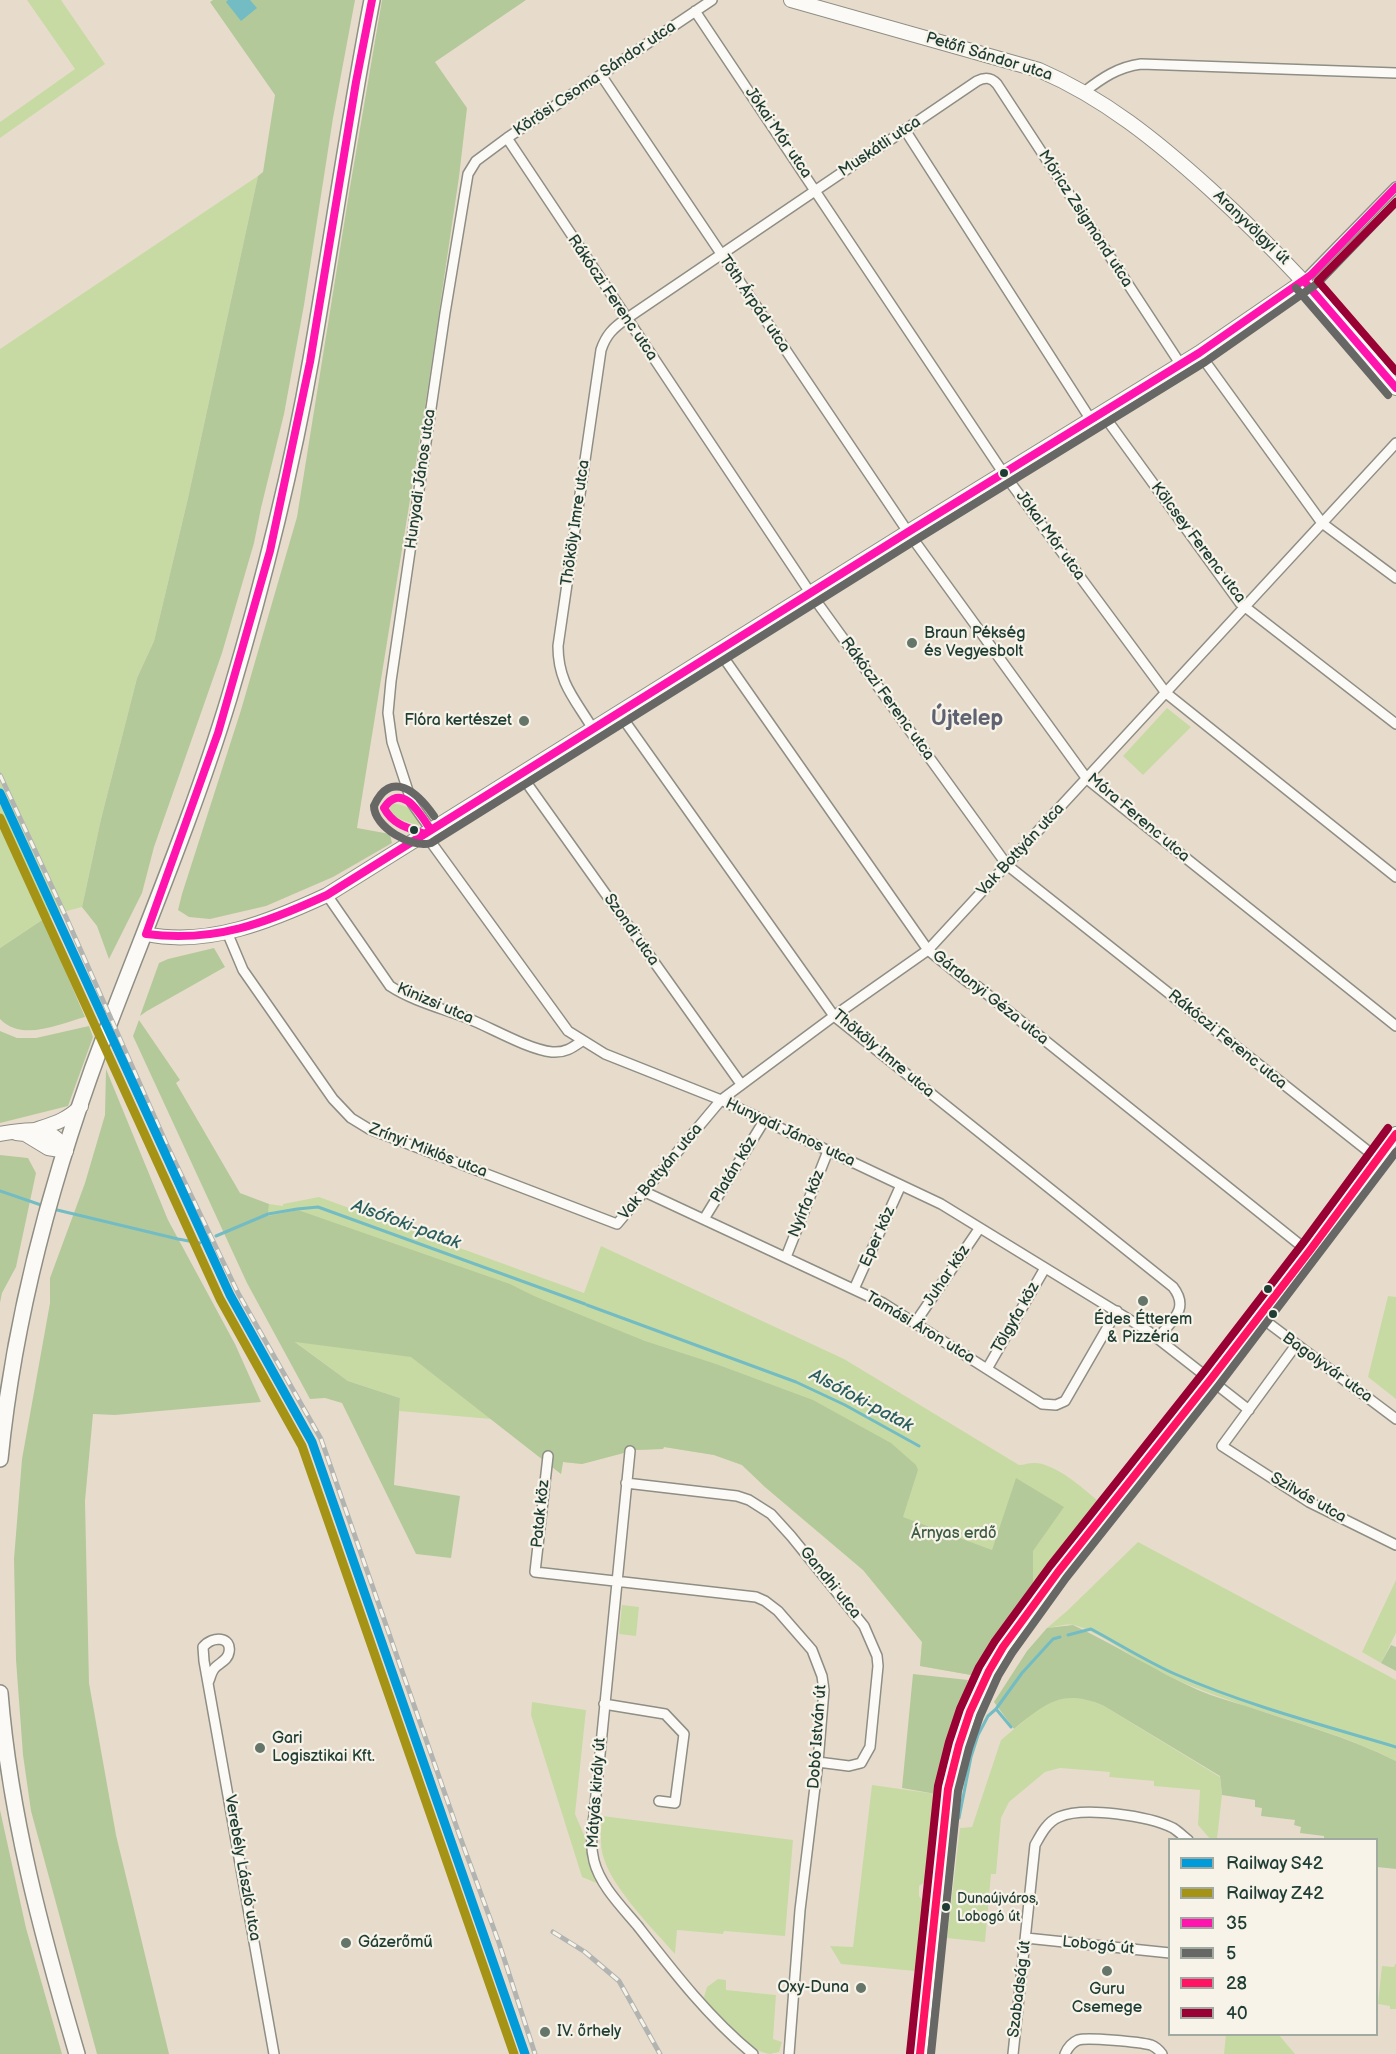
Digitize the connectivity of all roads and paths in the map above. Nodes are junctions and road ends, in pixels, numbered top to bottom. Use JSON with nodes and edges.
{"nodes":[{"id":1,"x":372,"y":0,"type":"edge"},
{"id":2,"x":712,"y":0,"type":"edge"},
{"id":3,"x":791,"y":0,"type":"edge"},
{"id":4,"x":695,"y":11,"type":"junction"},
{"id":5,"x":1396,"y":73,"type":"edge"},
{"id":6,"x":601,"y":75,"type":"junction"},
{"id":7,"x":987,"y":78,"type":"joint"},
{"id":8,"x":1084,"y":92,"type":"junction"},
{"id":9,"x":905,"y":130,"type":"junction"},
{"id":10,"x":507,"y":138,"type":"junction"},
{"id":11,"x":1396,"y":187,"type":"edge"},
{"id":12,"x":816,"y":190,"type":"junction"},
{"id":13,"x":721,"y":254,"type":"junction"},
{"id":14,"x":1304,"y":281,"type":"junction"},
{"id":15,"x":626,"y":319,"type":"junction"},
{"id":16,"x":1199,"y":353,"type":"junction"},
{"id":17,"x":1181,"y":365,"type":"junction"},
{"id":18,"x":1396,"y":388,"type":"edge"},
{"id":19,"x":1097,"y":416,"type":"junction"},
{"id":20,"x":1396,"y":443,"type":"edge"},
{"id":21,"x":1004,"y":474,"type":"junction"},
{"id":22,"x":1322,"y":523,"type":"junction"},
{"id":23,"x":908,"y":532,"type":"junction"},
{"id":24,"x":1396,"y":578,"type":"edge"},
{"id":25,"x":811,"y":594,"type":"junction"},
{"id":26,"x":1245,"y":607,"type":"junction"},
{"id":27,"x":719,"y":651,"type":"junction"},
{"id":28,"x":1166,"y":693,"type":"junction"},
{"id":29,"x":619,"y":713,"type":"junction"},
{"id":30,"x":1396,"y":724,"type":"edge"},
{"id":31,"x":593,"y":729,"type":"junction"},
{"id":32,"x":521,"y":775,"type":"junction"},
{"id":33,"x":1087,"y":778,"type":"junction"},
{"id":34,"x":428,"y":832,"type":"junction"},
{"id":35,"x":1007,"y":864,"type":"junction"},
{"id":36,"x":1396,"y":877,"type":"edge"},
{"id":37,"x":327,"y":895,"type":"junction"},
{"id":38,"x":227,"y":932,"type":"junction"},
{"id":39,"x":146,"y":934,"type":"junction"},
{"id":40,"x":928,"y":950,"type":"junction"},
{"id":41,"x":834,"y":1016,"type":"junction"},
{"id":42,"x":1396,"y":1026,"type":"edge"},
{"id":43,"x":582,"y":1041,"type":"junction"},
{"id":44,"x":741,"y":1084,"type":"junction"},
{"id":45,"x":722,"y":1100,"type":"junction"},
{"id":46,"x":82,"y":1104,"type":"junction"},
{"id":47,"x":764,"y":1121,"type":"junction"},
{"id":48,"x":35,"y":1130,"type":"junction"},
{"id":49,"x":4,"y":1133,"type":"edge"},
{"id":50,"x":1396,"y":1134,"type":"edge"},
{"id":51,"x":48,"y":1148,"type":"junction"},
{"id":52,"x":66,"y":1151,"type":"junction"},
{"id":53,"x":828,"y":1151,"type":"junction"},
{"id":54,"x":1378,"y":1158,"type":"junction"},
{"id":55,"x":59,"y":1174,"type":"junction"},
{"id":56,"x":902,"y":1185,"type":"junction"},
{"id":57,"x":645,"y":1192,"type":"junction"},
{"id":58,"x":704,"y":1219,"type":"junction"},
{"id":59,"x":616,"y":1224,"type":"joint"},
{"id":60,"x":980,"y":1229,"type":"junction"},
{"id":61,"x":1309,"y":1252,"type":"junction"},
{"id":62,"x":786,"y":1257,"type":"junction"},
{"id":63,"x":1045,"y":1268,"type":"junction"},
{"id":64,"x":854,"y":1289,"type":"junction"},
{"id":65,"x":1117,"y":1311,"type":"junction"},
{"id":66,"x":1259,"y":1316,"type":"junction"},
{"id":67,"x":915,"y":1323,"type":"junction"},
{"id":68,"x":1158,"y":1338,"type":"junction"},
{"id":69,"x":1296,"y":1345,"type":"junction"},
{"id":70,"x":987,"y":1369,"type":"junction"},
{"id":71,"x":1210,"y":1379,"type":"junction"},
{"id":72,"x":1248,"y":1410,"type":"junction"},
{"id":73,"x":1396,"y":1419,"type":"edge"},
{"id":74,"x":630,"y":1451,"type":"dead end"},
{"id":75,"x":548,"y":1456,"type":"dead end"},
{"id":76,"x":0,"y":1459,"type":"edge"},
{"id":77,"x":627,"y":1483,"type":"junction"},
{"id":78,"x":1396,"y":1545,"type":"edge"},
{"id":79,"x":534,"y":1572,"type":"joint"},
{"id":80,"x":616,"y":1582,"type":"junction"},
{"id":81,"x":208,"y":1683,"type":"dead end"},
{"id":82,"x":0,"y":1694,"type":"edge"},
{"id":83,"x":604,"y":1704,"type":"junction"},
{"id":84,"x":818,"y":1762,"type":"junction"},
{"id":85,"x":659,"y":1802,"type":"dead end"},
{"id":86,"x":1187,"y":1838,"type":"edge"},
{"id":87,"x":1026,"y":1938,"type":"junction"},
{"id":88,"x":1168,"y":1953,"type":"edge"},
{"id":89,"x":77,"y":2054,"type":"edge"},
{"id":90,"x":274,"y":2054,"type":"edge"},
{"id":91,"x":753,"y":2054,"type":"edge"},
{"id":92,"x":789,"y":2054,"type":"edge"},
{"id":93,"x":920,"y":2054,"type":"edge"},
{"id":94,"x":1013,"y":2054,"type":"edge"},
{"id":95,"x":1065,"y":2054,"type":"edge"},
{"id":96,"x":1162,"y":2054,"type":"edge"}],
"edges":[{"from":1,"to":39,"type":"main road"},
{"from":2,"to":4,"type":"street","name":"Körösi Csoma Sándor utca"},
{"from":3,"to":8,"type":"street","name":"Petőfi Sándor utca"},
{"from":4,"to":6,"type":"street","name":"Körösi Csoma Sándor utca"},
{"from":4,"to":12,"type":"street","name":"Jókai Mór utca"},
{"from":5,"to":8,"type":"street"},
{"from":6,"to":10,"type":"street","name":"Körösi Csoma Sándor utca"},
{"from":6,"to":13,"type":"street","name":"Tóth Árpád utca"},
{"from":7,"to":9,"type":"street","name":"Muskátli utca"},
{"from":7,"to":17,"type":"street","name":"Móricz Zsigmond utca"},
{"from":8,"to":14,"type":"street","name":"Aranyvölgyi út"},
{"from":9,"to":12,"type":"street","name":"Muskátli utca"},
{"from":9,"to":19,"type":"street","name":"Kölcsey Ferenc utca"},
{"from":10,"to":15,"type":"street","name":"Rákóczi Ferenc utca"},
{"from":10,"to":34,"type":"street","name":"Hunyadi János utca"},
{"from":11,"to":14,"type":"street"},
{"from":12,"to":13,"type":"street","name":"Muskátli utca"},
{"from":12,"to":21,"type":"street","name":"Jókai Mór utca"},
{"from":13,"to":15,"type":"street","name":"Muskátli utca"},
{"from":13,"to":23,"type":"street","name":"Tóth Árpád utca"},
{"from":14,"to":16,"type":"street"},
{"from":14,"to":18,"type":"street","name":"Aranyvölgyi út"},
{"from":15,"to":25,"type":"street","name":"Rákóczi Ferenc utca"},
{"from":15,"to":31,"type":"street","name":"Thököly Imre utca"},
{"from":16,"to":17,"type":"street"},
{"from":16,"to":22,"type":"street"},
{"from":17,"to":19,"type":"street"},
{"from":19,"to":21,"type":"street"},
{"from":19,"to":26,"type":"street","name":"Kölcsey Ferenc utca"},
{"from":20,"to":22,"type":"street","name":"Vak Bottyán utca"},
{"from":21,"to":23,"type":"street"},
{"from":21,"to":28,"type":"street","name":"Jókai Mór utca"},
{"from":22,"to":24,"type":"street"},
{"from":22,"to":26,"type":"street","name":"Vak Bottyán utca"},
{"from":23,"to":25,"type":"street"},
{"from":23,"to":33,"type":"street","name":"Móra Ferenc utca"},
{"from":25,"to":27,"type":"street"},
{"from":25,"to":35,"type":"street","name":"Rákóczi Ferenc utca"},
{"from":26,"to":28,"type":"street","name":"Vak Bottyán utca"},
{"from":26,"to":30,"type":"street","name":"Kölcsey Ferenc utca"},
{"from":27,"to":29,"type":"street"},
{"from":27,"to":40,"type":"street","name":"Gárdonyi Géza utca"},
{"from":28,"to":33,"type":"street","name":"Vak Bottyán utca"},
{"from":28,"to":36,"type":"street","name":"Jókai Mór utca"},
{"from":29,"to":31,"type":"street"},
{"from":29,"to":41,"type":"street","name":"Thököly Imre utca"},
{"from":31,"to":32,"type":"street"},
{"from":32,"to":34,"type":"street"},
{"from":32,"to":44,"type":"street","name":"Szondi utca"},
{"from":33,"to":35,"type":"street","name":"Vak Bottyán utca"},
{"from":33,"to":42,"type":"street","name":"Móra Ferenc utca"},
{"from":34,"to":37,"type":"street"},
{"from":34,"to":43,"type":"street","name":"Hunyadi János utca"},
{"from":35,"to":40,"type":"street","name":"Vak Bottyán utca"},
{"from":35,"to":54,"type":"street","name":"Rákóczi Ferenc utca"},
{"from":37,"to":38,"type":"street"},
{"from":37,"to":43,"type":"street","name":"Kinizsi utca"},
{"from":38,"to":39,"type":"street"},
{"from":38,"to":59,"type":"street","name":"Zrínyi Miklós utca"},
{"from":39,"to":46,"type":"main road"},
{"from":40,"to":41,"type":"street","name":"Vak Bottyán utca"},
{"from":40,"to":61,"type":"street","name":"Gárdonyi Géza utca"},
{"from":41,"to":44,"type":"street","name":"Vak Bottyán utca"},
{"from":41,"to":68,"type":"street","name":"Thököly Imre utca"},
{"from":43,"to":45,"type":"street","name":"Hunyadi János utca"},
{"from":44,"to":45,"type":"street","name":"Vak Bottyán utca"},
{"from":45,"to":47,"type":"street","name":"Hunyadi János utca"},
{"from":45,"to":57,"type":"street","name":"Vak Bottyán utca"},
{"from":46,"to":48,"type":"street"},
{"from":46,"to":52,"type":"main road"},
{"from":47,"to":53,"type":"street","name":"Hunyadi János utca"},
{"from":47,"to":58,"type":"street","name":"Platán köz"},
{"from":48,"to":49,"type":"street"},
{"from":48,"to":52,"type":"street"},
{"from":49,"to":51,"type":"street"},
{"from":50,"to":54,"type":"street"},
{"from":51,"to":52,"type":"street"},
{"from":51,"to":55,"type":"street"},
{"from":52,"to":55,"type":"main road"},
{"from":53,"to":56,"type":"street","name":"Hunyadi János utca"},
{"from":53,"to":62,"type":"street","name":"Nyírfa köz"},
{"from":54,"to":61,"type":"street"},
{"from":55,"to":76,"type":"main road"},
{"from":56,"to":60,"type":"street","name":"Hunyadi János utca"},
{"from":56,"to":64,"type":"street","name":"Eper köz"},
{"from":57,"to":58,"type":"street","name":"Tamási Áron utca"},
{"from":57,"to":59,"type":"street","name":"Vak Bottyán utca"},
{"from":58,"to":62,"type":"street","name":"Tamási Áron utca"},
{"from":60,"to":63,"type":"street","name":"Hunyadi János utca"},
{"from":60,"to":67,"type":"street","name":"Juhar köz"},
{"from":61,"to":66,"type":"street"},
{"from":62,"to":64,"type":"street","name":"Tamási Áron utca"},
{"from":63,"to":65,"type":"street","name":"Hunyadi János utca"},
{"from":63,"to":70,"type":"street","name":"Tölgyfa köz"},
{"from":64,"to":67,"type":"street","name":"Tamási Áron utca"},
{"from":65,"to":68,"type":"street","name":"Hunyadi János utca"},
{"from":65,"to":70,"type":"street","name":"Tamási Áron utca"},
{"from":66,"to":69,"type":"street","name":"Bagolyvár utca"},
{"from":66,"to":71,"type":"street"},
{"from":67,"to":70,"type":"street","name":"Tamási Áron utca"},
{"from":68,"to":71,"type":"street","name":"Hunyadi János utca"},
{"from":69,"to":72,"type":"street"},
{"from":69,"to":73,"type":"street","name":"Bagolyvár utca"},
{"from":71,"to":72,"type":"street","name":"Hunyadi János utca"},
{"from":71,"to":93,"type":"street"},
{"from":72,"to":78,"type":"street","name":"Szilvás utca"},
{"from":74,"to":77,"type":"street"},
{"from":75,"to":79,"type":"street","name":"Patak köz"},
{"from":77,"to":80,"type":"street"},
{"from":77,"to":84,"type":"street","name":"Gandhi utca"},
{"from":79,"to":80,"type":"street","name":"Dobó István út"},
{"from":80,"to":83,"type":"street","name":"Mátyás király út"},
{"from":80,"to":84,"type":"street","name":"Dobó István út"},
{"from":81,"to":90,"type":"street","name":"Verebély László utca"},
{"from":82,"to":89,"type":"main road"},
{"from":83,"to":85,"type":"street"},
{"from":83,"to":91,"type":"street","name":"Mátyás király út"},
{"from":84,"to":92,"type":"street","name":"Dobó István út"},
{"from":86,"to":87,"type":"street","name":"Szabadság út"},
{"from":87,"to":88,"type":"street","name":"Lobogó út"},
{"from":87,"to":94,"type":"street","name":"Szabadság út"},
{"from":95,"to":96,"type":"street"}]}
